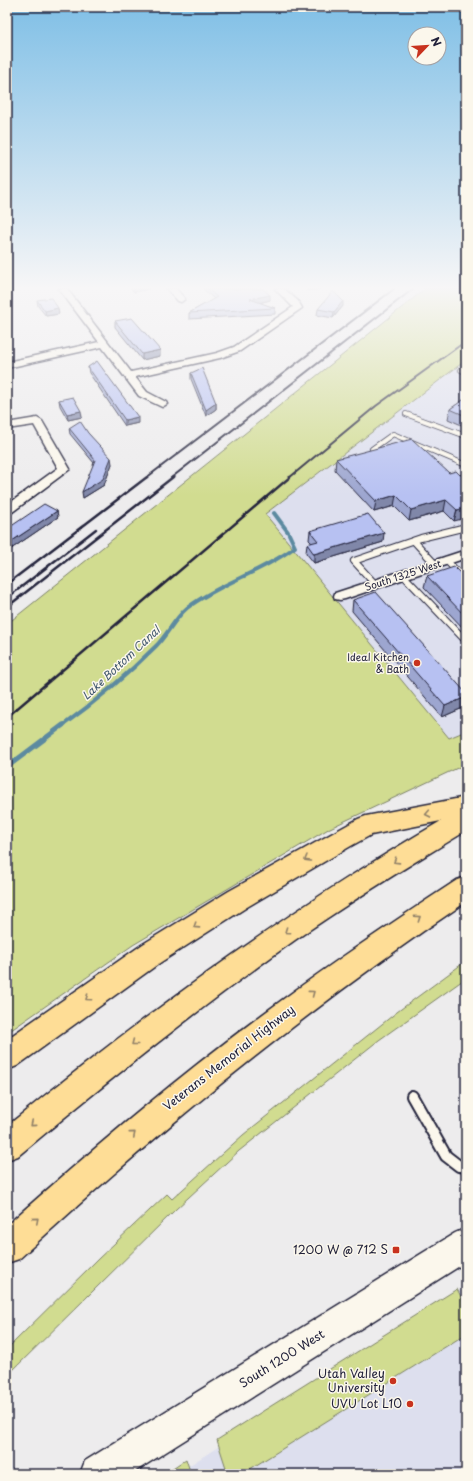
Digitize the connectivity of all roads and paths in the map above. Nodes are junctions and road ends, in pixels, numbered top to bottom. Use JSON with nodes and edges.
{"nodes":[{"id":1,"x":39,"y":358,"type":"edge"},
{"id":2,"x":115,"y":358,"type":"edge"},
{"id":3,"x":206,"y":358,"type":"edge"},
{"id":4,"x":7,"y":365,"type":"edge"},
{"id":5,"x":466,"y":366,"type":"edge"},
{"id":6,"x":466,"y":372,"type":"edge"},
{"id":7,"x":129,"y":375,"type":"junction"},
{"id":8,"x":162,"y":404,"type":"dead end"},
{"id":9,"x":406,"y":414,"type":"dead end"},
{"id":10,"x":7,"y":426,"type":"edge"},
{"id":11,"x":466,"y":436,"type":"edge"},
{"id":12,"x":372,"y":449,"type":"edge"},
{"id":13,"x":466,"y":465,"type":"edge"},
{"id":14,"x":7,"y":510,"type":"edge"},
{"id":15,"x":466,"y":527,"type":"edge"},
{"id":16,"x":414,"y":540,"type":"junction"},
{"id":17,"x":466,"y":554,"type":"edge"},
{"id":18,"x":440,"y":562,"type":"junction"},
{"id":19,"x":403,"y":575,"type":"junction"},
{"id":20,"x":466,"y":581,"type":"edge"},
{"id":21,"x":372,"y":587,"type":"junction"},
{"id":22,"x":340,"y":596,"type":"dead end"},
{"id":23,"x":466,"y":641,"type":"edge"},
{"id":24,"x":466,"y":807,"type":"edge"},
{"id":25,"x":466,"y":820,"type":"edge"},
{"id":26,"x":466,"y":888,"type":"edge"},
{"id":27,"x":7,"y":1056,"type":"edge"},
{"id":28,"x":412,"y":1096,"type":"dead end"},
{"id":29,"x":7,"y":1145,"type":"edge"},
{"id":30,"x":466,"y":1166,"type":"edge"},
{"id":31,"x":466,"y":1244,"type":"edge"},
{"id":32,"x":7,"y":1247,"type":"edge"},
{"id":33,"x":98,"y":1474,"type":"edge"}],
"edges":[{"from":1,"to":4,"type":"street"},
{"from":2,"to":7,"type":"street"},
{"from":3,"to":7,"type":"street"},
{"from":5,"to":6,"type":"lane"},
{"from":7,"to":8,"type":"street"},
{"from":9,"to":11,"type":"lane"},
{"from":10,"to":14,"type":"street"},
{"from":12,"to":13,"type":"lane"},
{"from":15,"to":16,"type":"lane"},
{"from":16,"to":18,"type":"lane"},
{"from":16,"to":21,"type":"lane"},
{"from":17,"to":18,"type":"street","name":"South 1325 West"},
{"from":18,"to":19,"type":"street","name":"South 1325 West"},
{"from":18,"to":20,"type":"lane"},
{"from":19,"to":21,"type":"street","name":"South 1325 West"},
{"from":19,"to":23,"type":"lane"},
{"from":21,"to":22,"type":"street","name":"South 1325 West"},
{"from":24,"to":27,"type":"highway","one_way":true},
{"from":25,"to":29,"type":"highway","one_way":true},
{"from":32,"to":26,"type":"highway","name":"Veterans Memorial Highway","one_way":true},
{"from":28,"to":30,"type":"lane"},
{"from":31,"to":33,"type":"main road","name":"South 1200 West"}]}
